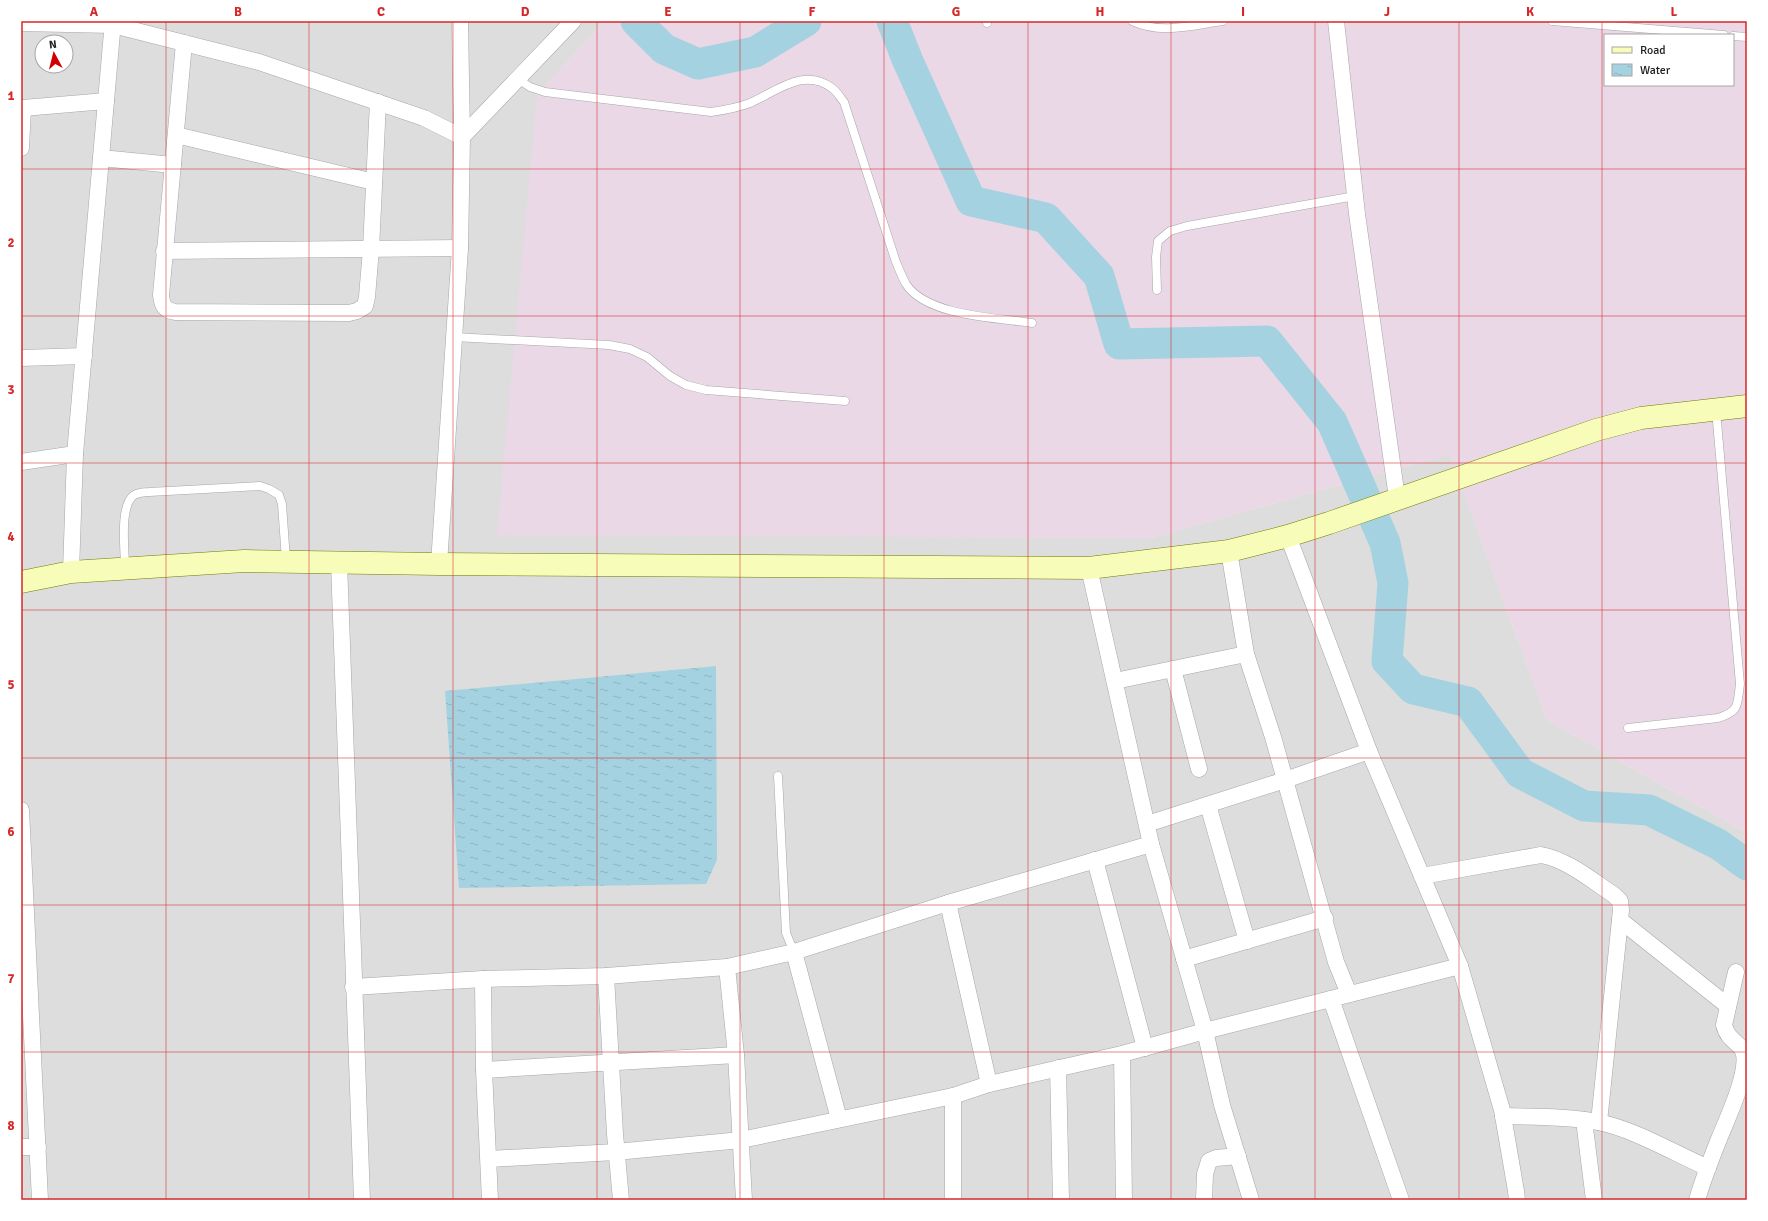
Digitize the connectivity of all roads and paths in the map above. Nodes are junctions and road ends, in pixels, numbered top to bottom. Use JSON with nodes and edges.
{"nodes":[{"id":1,"x":460,"y":21,"type":"edge"},
{"id":2,"x":573,"y":21,"type":"edge"},
{"id":3,"x":1132,"y":21,"type":"edge"},
{"id":4,"x":1223,"y":21,"type":"edge"},
{"id":5,"x":1336,"y":21,"type":"edge"},
{"id":6,"x":1552,"y":21,"type":"edge"},
{"id":7,"x":25,"y":22,"type":"edge"},
{"id":8,"x":113,"y":23,"type":"edge"},
{"id":9,"x":1712,"y":34,"type":"edge"},
{"id":10,"x":1734,"y":36,"type":"edge"},
{"id":11,"x":1747,"y":37,"type":"edge"},
{"id":12,"x":184,"y":43,"type":"junction"},
{"id":13,"x":518,"y":79,"type":"junction"},
{"id":14,"x":106,"y":101,"type":"junction"},
{"id":15,"x":378,"y":102,"type":"junction"},
{"id":16,"x":22,"y":108,"type":"edge"},
{"id":17,"x":176,"y":135,"type":"junction"},
{"id":18,"x":462,"y":137,"type":"junction"},
{"id":19,"x":21,"y":148,"type":"edge"},
{"id":20,"x":101,"y":158,"type":"junction"},
{"id":21,"x":173,"y":165,"type":"junction"},
{"id":22,"x":374,"y":182,"type":"junction"},
{"id":23,"x":1355,"y":196,"type":"junction"},
{"id":24,"x":460,"y":248,"type":"junction"},
{"id":25,"x":370,"y":249,"type":"junction"},
{"id":26,"x":164,"y":251,"type":"junction"},
{"id":27,"x":1157,"y":290,"type":"dead end"},
{"id":28,"x":1032,"y":323,"type":"dead end"},
{"id":29,"x":454,"y":337,"type":"junction"},
{"id":30,"x":84,"y":356,"type":"junction"},
{"id":31,"x":21,"y":358,"type":"edge"},
{"id":32,"x":845,"y":401,"type":"dead end"},
{"id":33,"x":1747,"y":406,"type":"edge"},
{"id":34,"x":1716,"y":409,"type":"junction"},
{"id":35,"x":75,"y":454,"type":"junction"},
{"id":36,"x":21,"y":462,"type":"edge"},
{"id":37,"x":1389,"y":502,"type":"junction"},
{"id":38,"x":1288,"y":536,"type":"junction"},
{"id":39,"x":1229,"y":551,"type":"junction"},
{"id":40,"x":286,"y":561,"type":"junction"},
{"id":41,"x":339,"y":562,"type":"junction"},
{"id":42,"x":439,"y":564,"type":"junction"},
{"id":43,"x":125,"y":568,"type":"junction"},
{"id":44,"x":1089,"y":568,"type":"junction"},
{"id":45,"x":71,"y":572,"type":"junction"},
{"id":46,"x":21,"y":582,"type":"edge"},
{"id":47,"x":1246,"y":654,"type":"junction"},
{"id":48,"x":1173,"y":669,"type":"junction"},
{"id":49,"x":1115,"y":681,"type":"junction"},
{"id":50,"x":1628,"y":728,"type":"dead end"},
{"id":51,"x":1369,"y":751,"type":"junction"},
{"id":52,"x":1199,"y":770,"type":"dead end"},
{"id":53,"x":778,"y":776,"type":"dead end"},
{"id":54,"x":1285,"y":780,"type":"junction"},
{"id":55,"x":1208,"y":805,"type":"junction"},
{"id":56,"x":21,"y":810,"type":"edge"},
{"id":57,"x":1147,"y":824,"type":"junction"},
{"id":58,"x":1151,"y":844,"type":"junction"},
{"id":59,"x":1095,"y":860,"type":"junction"},
{"id":60,"x":1422,"y":876,"type":"junction"},
{"id":61,"x":948,"y":903,"type":"junction"},
{"id":62,"x":1325,"y":918,"type":"junction"},
{"id":63,"x":1620,"y":920,"type":"junction"},
{"id":64,"x":1247,"y":940,"type":"junction"},
{"id":65,"x":794,"y":952,"type":"junction"},
{"id":66,"x":1184,"y":959,"type":"junction"},
{"id":67,"x":1460,"y":966,"type":"junction"},
{"id":68,"x":726,"y":967,"type":"junction"},
{"id":69,"x":1736,"y":972,"type":"dead end"},
{"id":70,"x":606,"y":976,"type":"junction"},
{"id":71,"x":483,"y":979,"type":"junction"},
{"id":72,"x":353,"y":987,"type":"junction"},
{"id":73,"x":1349,"y":994,"type":"junction"},
{"id":74,"x":1331,"y":999,"type":"junction"},
{"id":75,"x":1728,"y":1006,"type":"junction"},
{"id":76,"x":1205,"y":1031,"type":"junction"},
{"id":77,"x":1144,"y":1048,"type":"junction"},
{"id":78,"x":1122,"y":1054,"type":"junction"},
{"id":79,"x":736,"y":1055,"type":"junction"},
{"id":80,"x":612,"y":1063,"type":"junction"},
{"id":81,"x":1058,"y":1068,"type":"junction"},
{"id":82,"x":484,"y":1070,"type":"junction"},
{"id":83,"x":989,"y":1084,"type":"junction"},
{"id":84,"x":953,"y":1096,"type":"junction"},
{"id":85,"x":1742,"y":1096,"type":"edge"},
{"id":86,"x":1503,"y":1116,"type":"junction"},
{"id":87,"x":839,"y":1120,"type":"junction"},
{"id":88,"x":1592,"y":1121,"type":"junction"},
{"id":89,"x":741,"y":1140,"type":"junction"},
{"id":90,"x":21,"y":1147,"type":"edge"},
{"id":91,"x":38,"y":1147,"type":"junction"},
{"id":92,"x":616,"y":1152,"type":"junction"},
{"id":93,"x":1238,"y":1156,"type":"junction"},
{"id":94,"x":489,"y":1158,"type":"junction"},
{"id":95,"x":1708,"y":1168,"type":"junction"},
{"id":96,"x":40,"y":1200,"type":"edge"},
{"id":97,"x":362,"y":1200,"type":"edge"},
{"id":98,"x":490,"y":1200,"type":"edge"},
{"id":99,"x":622,"y":1200,"type":"edge"},
{"id":100,"x":744,"y":1200,"type":"edge"},
{"id":101,"x":953,"y":1200,"type":"edge"},
{"id":102,"x":1061,"y":1200,"type":"edge"},
{"id":103,"x":1124,"y":1200,"type":"edge"},
{"id":104,"x":1204,"y":1200,"type":"edge"},
{"id":105,"x":1251,"y":1200,"type":"edge"},
{"id":106,"x":1402,"y":1200,"type":"edge"},
{"id":107,"x":1517,"y":1200,"type":"edge"},
{"id":108,"x":1594,"y":1200,"type":"edge"},
{"id":109,"x":1697,"y":1200,"type":"edge"}],
"edges":[{"from":1,"to":18,"type":"street"},
{"from":2,"to":13,"type":"street"},
{"from":3,"to":4,"type":"lane"},
{"from":5,"to":23,"type":"street"},
{"from":6,"to":9,"type":"lane"},
{"from":7,"to":8,"type":"street"},
{"from":8,"to":12,"type":"street"},
{"from":8,"to":14,"type":"street"},
{"from":10,"to":11,"type":"lane"},
{"from":12,"to":15,"type":"street"},
{"from":12,"to":17,"type":"street"},
{"from":13,"to":18,"type":"street"},
{"from":13,"to":28,"type":"lane"},
{"from":14,"to":16,"type":"street"},
{"from":14,"to":20,"type":"street"},
{"from":15,"to":18,"type":"street"},
{"from":15,"to":22,"type":"street"},
{"from":16,"to":19,"type":"street"},
{"from":17,"to":21,"type":"street"},
{"from":17,"to":22,"type":"street"},
{"from":18,"to":24,"type":"street"},
{"from":20,"to":21,"type":"street"},
{"from":20,"to":30,"type":"street"},
{"from":21,"to":26,"type":"street"},
{"from":22,"to":25,"type":"street"},
{"from":23,"to":27,"type":"lane"},
{"from":23,"to":37,"type":"street"},
{"from":24,"to":25,"type":"street"},
{"from":24,"to":29,"type":"street"},
{"from":25,"to":26,"type":"street"},
{"from":25,"to":26,"type":"street"},
{"from":29,"to":32,"type":"lane"},
{"from":29,"to":42,"type":"street"},
{"from":30,"to":31,"type":"street"},
{"from":30,"to":35,"type":"street"},
{"from":33,"to":34,"type":"main road"},
{"from":34,"to":37,"type":"main road"},
{"from":34,"to":50,"type":"lane"},
{"from":35,"to":36,"type":"street"},
{"from":35,"to":45,"type":"street"},
{"from":37,"to":38,"type":"main road"},
{"from":38,"to":39,"type":"main road"},
{"from":38,"to":51,"type":"street"},
{"from":39,"to":44,"type":"main road"},
{"from":39,"to":47,"type":"street"},
{"from":40,"to":41,"type":"main road"},
{"from":40,"to":43,"type":"main road"},
{"from":40,"to":43,"type":"lane"},
{"from":41,"to":42,"type":"main road"},
{"from":41,"to":72,"type":"street"},
{"from":42,"to":44,"type":"main road"},
{"from":43,"to":45,"type":"main road"},
{"from":44,"to":49,"type":"street"},
{"from":45,"to":46,"type":"main road"},
{"from":47,"to":48,"type":"street"},
{"from":47,"to":54,"type":"street"},
{"from":48,"to":49,"type":"street"},
{"from":48,"to":52,"type":"street"},
{"from":49,"to":57,"type":"street"},
{"from":51,"to":54,"type":"street"},
{"from":51,"to":60,"type":"street"},
{"from":53,"to":65,"type":"lane"},
{"from":54,"to":55,"type":"street"},
{"from":54,"to":62,"type":"street"},
{"from":55,"to":57,"type":"street"},
{"from":55,"to":64,"type":"street"},
{"from":56,"to":91,"type":"street"},
{"from":57,"to":58,"type":"street"},
{"from":58,"to":59,"type":"street"},
{"from":58,"to":66,"type":"street"},
{"from":59,"to":61,"type":"street"},
{"from":59,"to":77,"type":"street"},
{"from":60,"to":63,"type":"street"},
{"from":60,"to":67,"type":"street"},
{"from":61,"to":65,"type":"street"},
{"from":61,"to":83,"type":"street"},
{"from":62,"to":64,"type":"street"},
{"from":62,"to":73,"type":"street"},
{"from":63,"to":75,"type":"street"},
{"from":63,"to":88,"type":"street"},
{"from":64,"to":66,"type":"street"},
{"from":65,"to":68,"type":"street"},
{"from":65,"to":87,"type":"street"},
{"from":66,"to":76,"type":"street"},
{"from":67,"to":73,"type":"street"},
{"from":67,"to":86,"type":"street"},
{"from":68,"to":70,"type":"street"},
{"from":68,"to":79,"type":"street"},
{"from":69,"to":75,"type":"street"},
{"from":70,"to":71,"type":"street"},
{"from":70,"to":80,"type":"street"},
{"from":71,"to":72,"type":"street"},
{"from":71,"to":82,"type":"street"},
{"from":72,"to":97,"type":"street"},
{"from":73,"to":74,"type":"street"},
{"from":74,"to":76,"type":"street"},
{"from":74,"to":106,"type":"street"},
{"from":75,"to":85,"type":"street"},
{"from":76,"to":77,"type":"street"},
{"from":76,"to":93,"type":"street"},
{"from":77,"to":78,"type":"street"},
{"from":78,"to":81,"type":"street"},
{"from":78,"to":103,"type":"street"},
{"from":79,"to":80,"type":"street"},
{"from":79,"to":89,"type":"street"},
{"from":80,"to":82,"type":"street"},
{"from":80,"to":92,"type":"street"},
{"from":81,"to":83,"type":"street"},
{"from":81,"to":102,"type":"street"},
{"from":82,"to":94,"type":"street"},
{"from":83,"to":84,"type":"street"},
{"from":84,"to":87,"type":"street"},
{"from":84,"to":101,"type":"street"},
{"from":85,"to":95,"type":"street"},
{"from":86,"to":88,"type":"street"},
{"from":86,"to":107,"type":"street"},
{"from":87,"to":89,"type":"street"},
{"from":88,"to":95,"type":"street"},
{"from":88,"to":108,"type":"street"},
{"from":89,"to":92,"type":"street"},
{"from":89,"to":100,"type":"street"},
{"from":90,"to":91,"type":"street"},
{"from":91,"to":96,"type":"street"},
{"from":92,"to":94,"type":"street"},
{"from":92,"to":99,"type":"street"},
{"from":93,"to":104,"type":"street"},
{"from":93,"to":105,"type":"street"},
{"from":94,"to":98,"type":"street"},
{"from":95,"to":109,"type":"street"}]}
